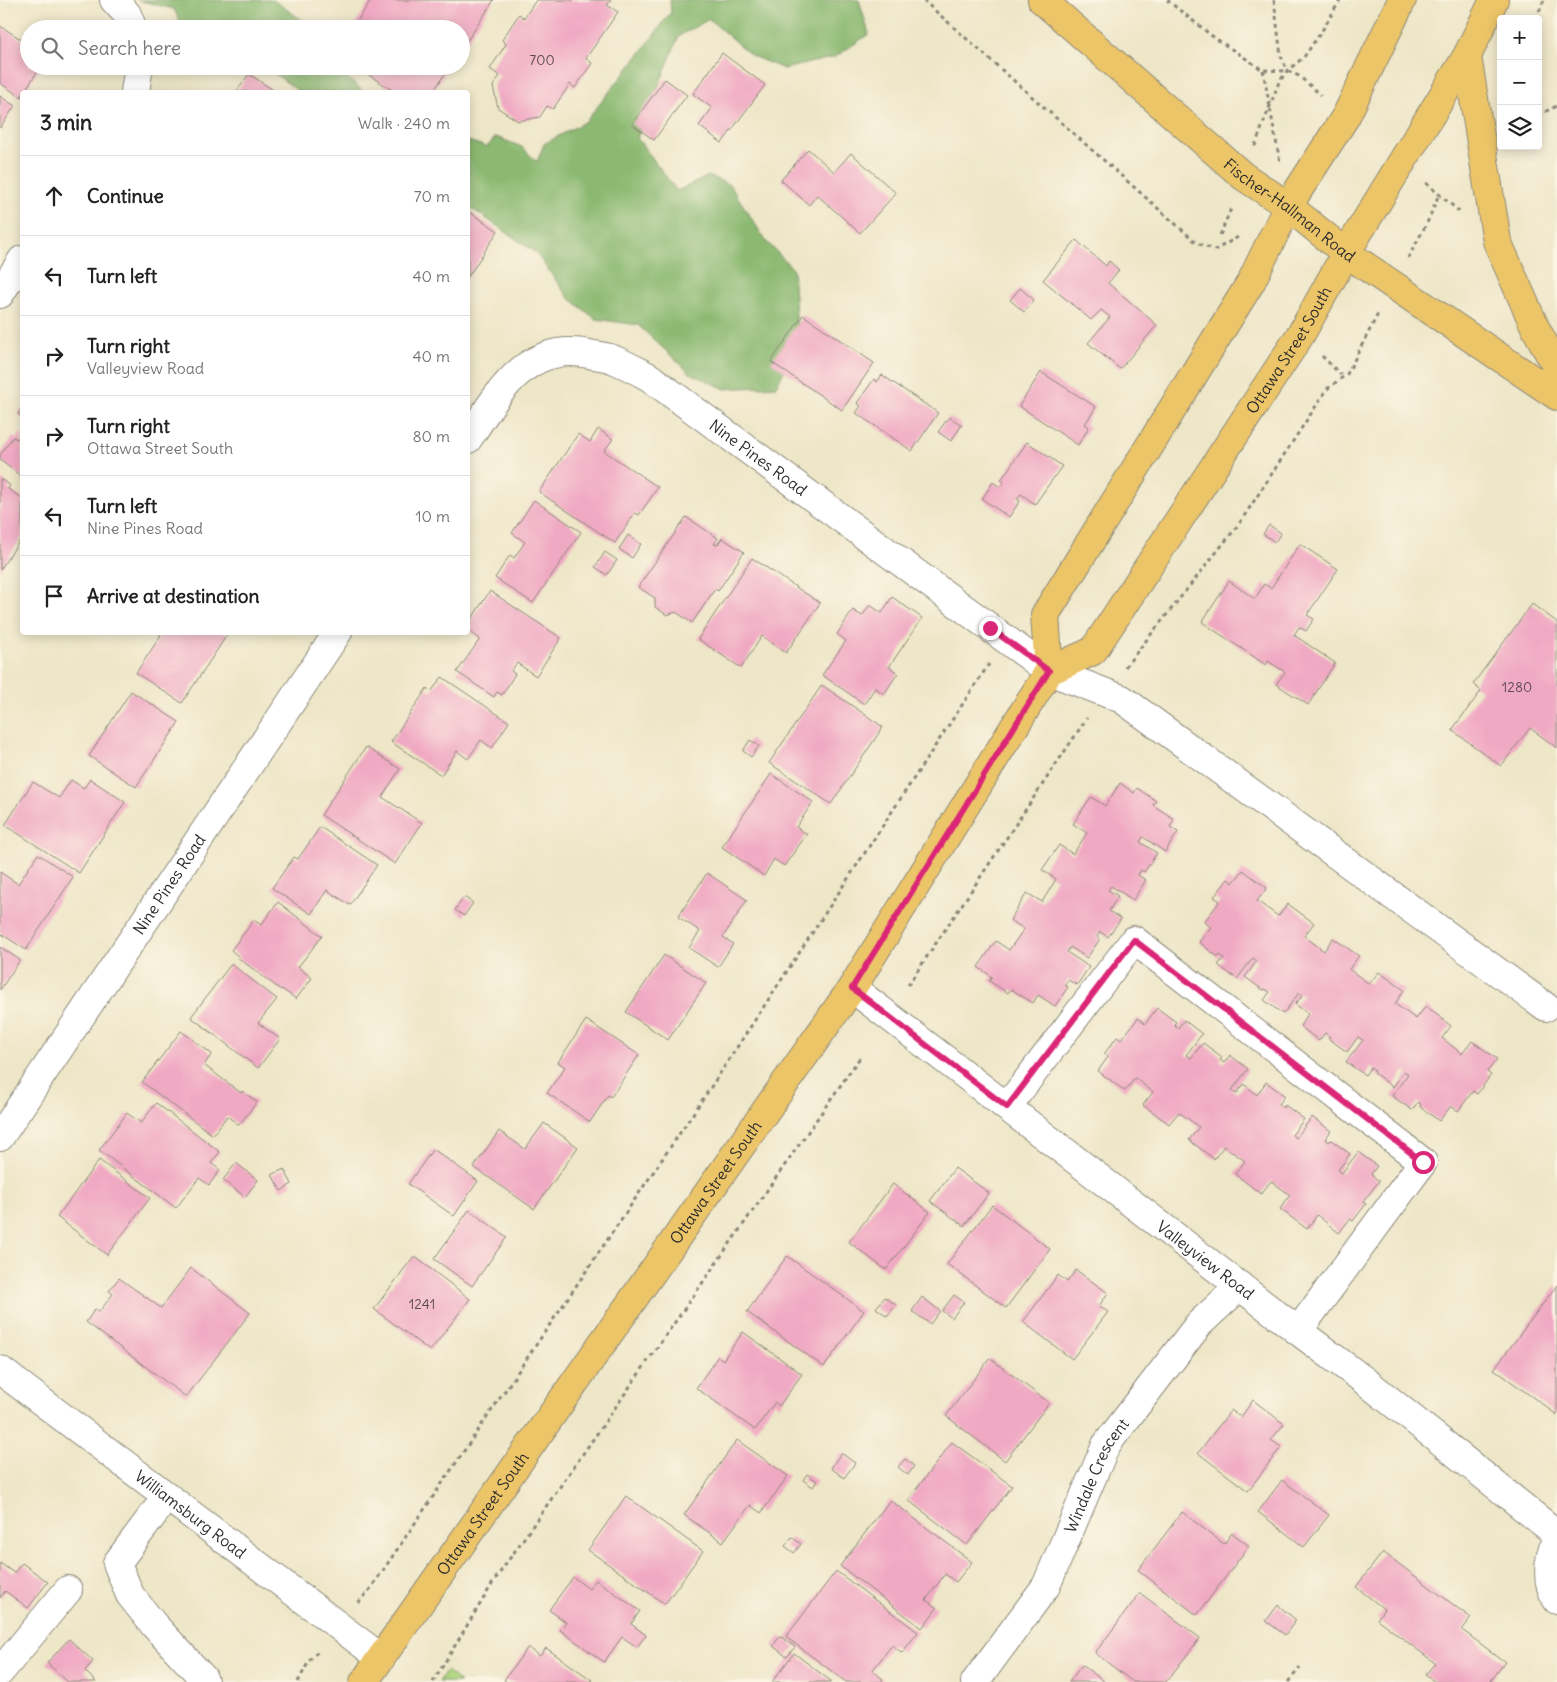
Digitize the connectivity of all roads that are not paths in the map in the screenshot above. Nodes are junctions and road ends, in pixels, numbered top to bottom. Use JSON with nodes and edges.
{"nodes":[{"id":1,"x":114,"y":0,"type":"edge"},
{"id":2,"x":1042,"y":0,"type":"edge"},
{"id":3,"x":1402,"y":0,"type":"edge"},
{"id":4,"x":1494,"y":0,"type":"edge"},
{"id":5,"x":129,"y":20,"type":"edge"},
{"id":6,"x":1467,"y":56,"type":"junction"},
{"id":7,"x":138,"y":75,"type":"edge"},
{"id":8,"x":135,"y":90,"type":"edge"},
{"id":9,"x":1288,"y":206,"type":"junction"},
{"id":10,"x":1346,"y":253,"type":"junction"},
{"id":11,"x":20,"y":263,"type":"edge"},
{"id":12,"x":0,"y":294,"type":"edge"},
{"id":13,"x":1557,"y":368,"type":"edge"},
{"id":14,"x":1557,"y":396,"type":"edge"},
{"id":15,"x":470,"y":436,"type":"edge"},
{"id":16,"x":336,"y":635,"type":"edge"},
{"id":17,"x":1049,"y":671,"type":"junction"},
{"id":18,"x":852,"y":988,"type":"junction"},
{"id":19,"x":1546,"y":1007,"type":"dead end"},
{"id":20,"x":1007,"y":1107,"type":"junction"},
{"id":21,"x":0,"y":1137,"type":"edge"},
{"id":22,"x":1240,"y":1286,"type":"junction"},
{"id":23,"x":1298,"y":1331,"type":"junction"},
{"id":24,"x":0,"y":1370,"type":"edge"},
{"id":25,"x":167,"y":1496,"type":"junction"},
{"id":26,"x":1557,"y":1535,"type":"edge"},
{"id":27,"x":68,"y":1590,"type":"dead end"},
{"id":28,"x":1557,"y":1600,"type":"edge"},
{"id":29,"x":381,"y":1658,"type":"junction"},
{"id":30,"x":0,"y":1672,"type":"edge"},
{"id":31,"x":204,"y":1682,"type":"edge"},
{"id":32,"x":364,"y":1682,"type":"edge"},
{"id":33,"x":975,"y":1682,"type":"edge"}],
"edges":[{"from":1,"to":5,"type":"street"},
{"from":2,"to":9,"type":"main road","name":"Fischer-Hallman Road"},
{"from":3,"to":9,"type":"main road"},
{"from":4,"to":6,"type":"main road","name":"Ottawa Street South"},
{"from":6,"to":10,"type":"main road","name":"Ottawa Street South"},
{"from":6,"to":13,"type":"main road"},
{"from":7,"to":8,"type":"street"},
{"from":9,"to":10,"type":"main road","name":"Fischer-Hallman Road"},
{"from":9,"to":17,"type":"main road"},
{"from":10,"to":14,"type":"main road","name":"Fischer-Hallman Road"},
{"from":10,"to":17,"type":"main road","name":"Ottawa Street South"},
{"from":11,"to":12,"type":"street"},
{"from":15,"to":17,"type":"street","name":"Nine Pines Road"},
{"from":16,"to":21,"type":"street","name":"Nine Pines Road"},
{"from":17,"to":18,"type":"main road","name":"Ottawa Street South"},
{"from":17,"to":19,"type":"street","name":"Nine Pines Road"},
{"from":18,"to":20,"type":"street","name":"Valleyview Road"},
{"from":18,"to":29,"type":"main road","name":"Ottawa Street South"},
{"from":20,"to":22,"type":"street","name":"Valleyview Road"},
{"from":20,"to":23,"type":"street"},
{"from":22,"to":23,"type":"street","name":"Valleyview Road"},
{"from":22,"to":33,"type":"street","name":"Windale Crescent"},
{"from":23,"to":26,"type":"street","name":"Valleyview Road"},
{"from":24,"to":25,"type":"street","name":"Williamsburg Road"},
{"from":25,"to":29,"type":"street","name":"Williamsburg Road"},
{"from":25,"to":31,"type":"street"},
{"from":26,"to":28,"type":"street","name":"Valleyview Road"},
{"from":27,"to":30,"type":"street"},
{"from":29,"to":32,"type":"main road","name":"Ottawa Street South"}]}
